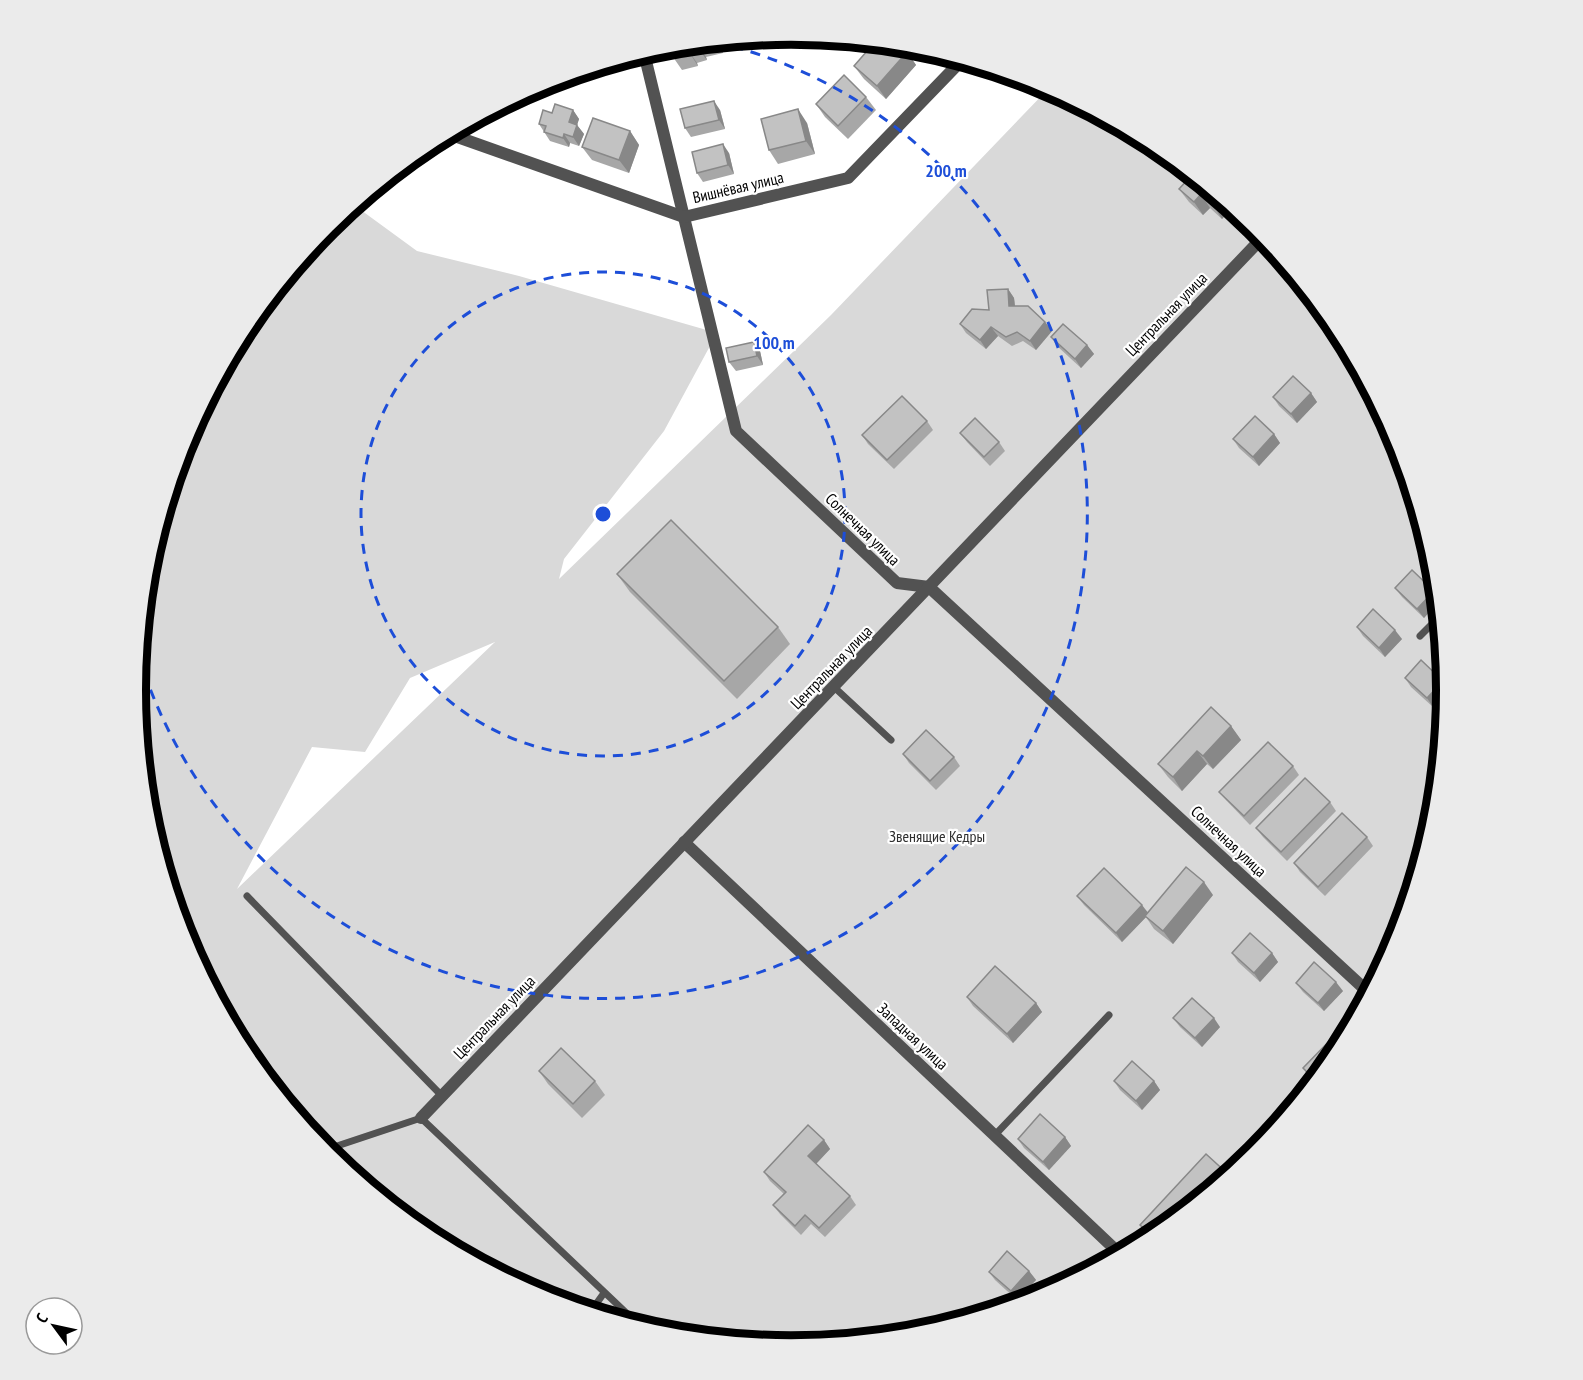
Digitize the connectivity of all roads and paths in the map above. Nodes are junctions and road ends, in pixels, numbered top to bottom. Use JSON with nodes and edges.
{"nodes":[{"id":1,"x":646,"y":62,"type":"edge"},
{"id":2,"x":956,"y":66,"type":"edge"},
{"id":3,"x":459,"y":137,"type":"edge"},
{"id":4,"x":684,"y":217,"type":"junction"},
{"id":5,"x":1257,"y":244,"type":"edge"},
{"id":6,"x":929,"y":588,"type":"junction"},
{"id":7,"x":1433,"y":623,"type":"edge"},
{"id":8,"x":1420,"y":636,"type":"dead end"},
{"id":9,"x":834,"y":687,"type":"junction"},
{"id":10,"x":891,"y":740,"type":"dead end"},
{"id":11,"x":684,"y":842,"type":"junction"},
{"id":12,"x":247,"y":896,"type":"dead end"},
{"id":13,"x":1363,"y":988,"type":"edge"},
{"id":14,"x":1109,"y":1015,"type":"dead end"},
{"id":15,"x":442,"y":1096,"type":"junction"},
{"id":16,"x":421,"y":1118,"type":"junction"},
{"id":17,"x":994,"y":1136,"type":"junction"},
{"id":18,"x":336,"y":1146,"type":"edge"},
{"id":19,"x":1114,"y":1249,"type":"edge"},
{"id":20,"x":604,"y":1293,"type":"junction"},
{"id":21,"x":596,"y":1304,"type":"edge"},
{"id":22,"x":626,"y":1313,"type":"edge"}],
"edges":[{"from":1,"to":4,"type":"street","name":"Солнечная улица"},
{"from":2,"to":4,"type":"street","name":"Вишнёвая улица"},
{"from":3,"to":4,"type":"street","name":"Вишнёвая улица"},
{"from":4,"to":6,"type":"street","name":"Солнечная улица"},
{"from":5,"to":6,"type":"street","name":"Центральная улица"},
{"from":6,"to":9,"type":"street","name":"Центральная улица"},
{"from":6,"to":13,"type":"street","name":"Солнечная улица"},
{"from":7,"to":8,"type":"lane"},
{"from":9,"to":10,"type":"lane"},
{"from":9,"to":11,"type":"street","name":"Центральная улица"},
{"from":11,"to":15,"type":"street","name":"Центральная улица"},
{"from":11,"to":17,"type":"street","name":"Западная улица"},
{"from":12,"to":15,"type":"lane"},
{"from":14,"to":17,"type":"lane"},
{"from":15,"to":16,"type":"street","name":"Центральная улица"},
{"from":16,"to":18,"type":"lane"},
{"from":16,"to":20,"type":"lane"},
{"from":17,"to":19,"type":"street","name":"Западная улица"},
{"from":20,"to":21,"type":"lane"},
{"from":20,"to":22,"type":"lane"}]}
